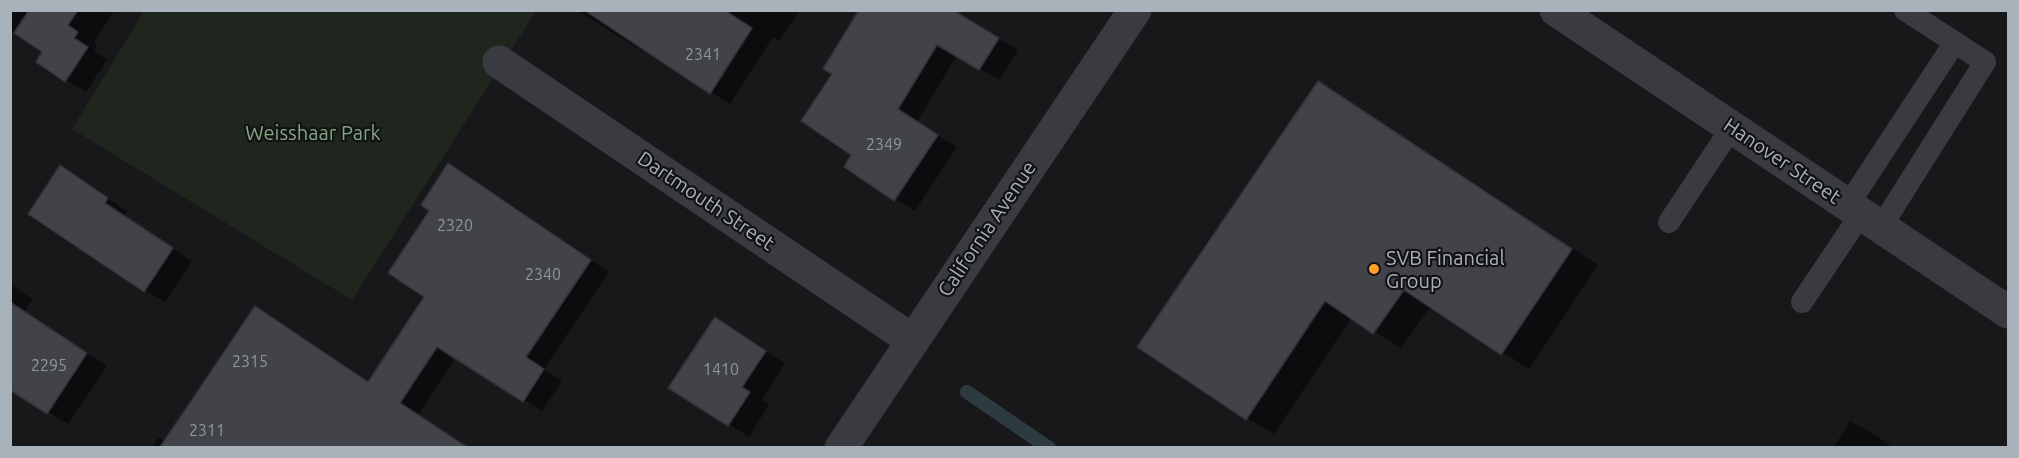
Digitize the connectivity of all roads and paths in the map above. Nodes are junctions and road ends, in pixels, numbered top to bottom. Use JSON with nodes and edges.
{"nodes":[{"id":1,"x":1135,"y":10,"type":"edge"},
{"id":2,"x":1556,"y":10,"type":"edge"},
{"id":3,"x":1905,"y":10,"type":"edge"},
{"id":4,"x":1955,"y":42,"type":"junction"},
{"id":5,"x":499,"y":62,"type":"dead end"},
{"id":6,"x":1732,"y":127,"type":"junction"},
{"id":7,"x":1863,"y":215,"type":"junction"},
{"id":8,"x":1669,"y":222,"type":"dead end"},
{"id":9,"x":1802,"y":302,"type":"dead end"},
{"id":10,"x":2008,"y":312,"type":"edge"},
{"id":11,"x":912,"y":340,"type":"junction"},
{"id":12,"x":841,"y":447,"type":"edge"}],
"edges":[{"from":1,"to":11,"type":"street","name":"California Avenue"},
{"from":2,"to":6,"type":"street","name":"Hanover Street"},
{"from":3,"to":4,"type":"lane"},
{"from":4,"to":7,"type":"lane"},
{"from":4,"to":7,"type":"lane"},
{"from":5,"to":11,"type":"street","name":"Dartmouth Street"},
{"from":6,"to":7,"type":"street","name":"Hanover Street"},
{"from":6,"to":8,"type":"lane"},
{"from":7,"to":9,"type":"lane"},
{"from":7,"to":10,"type":"street","name":"Hanover Street"},
{"from":11,"to":12,"type":"street","name":"California Avenue"}]}
